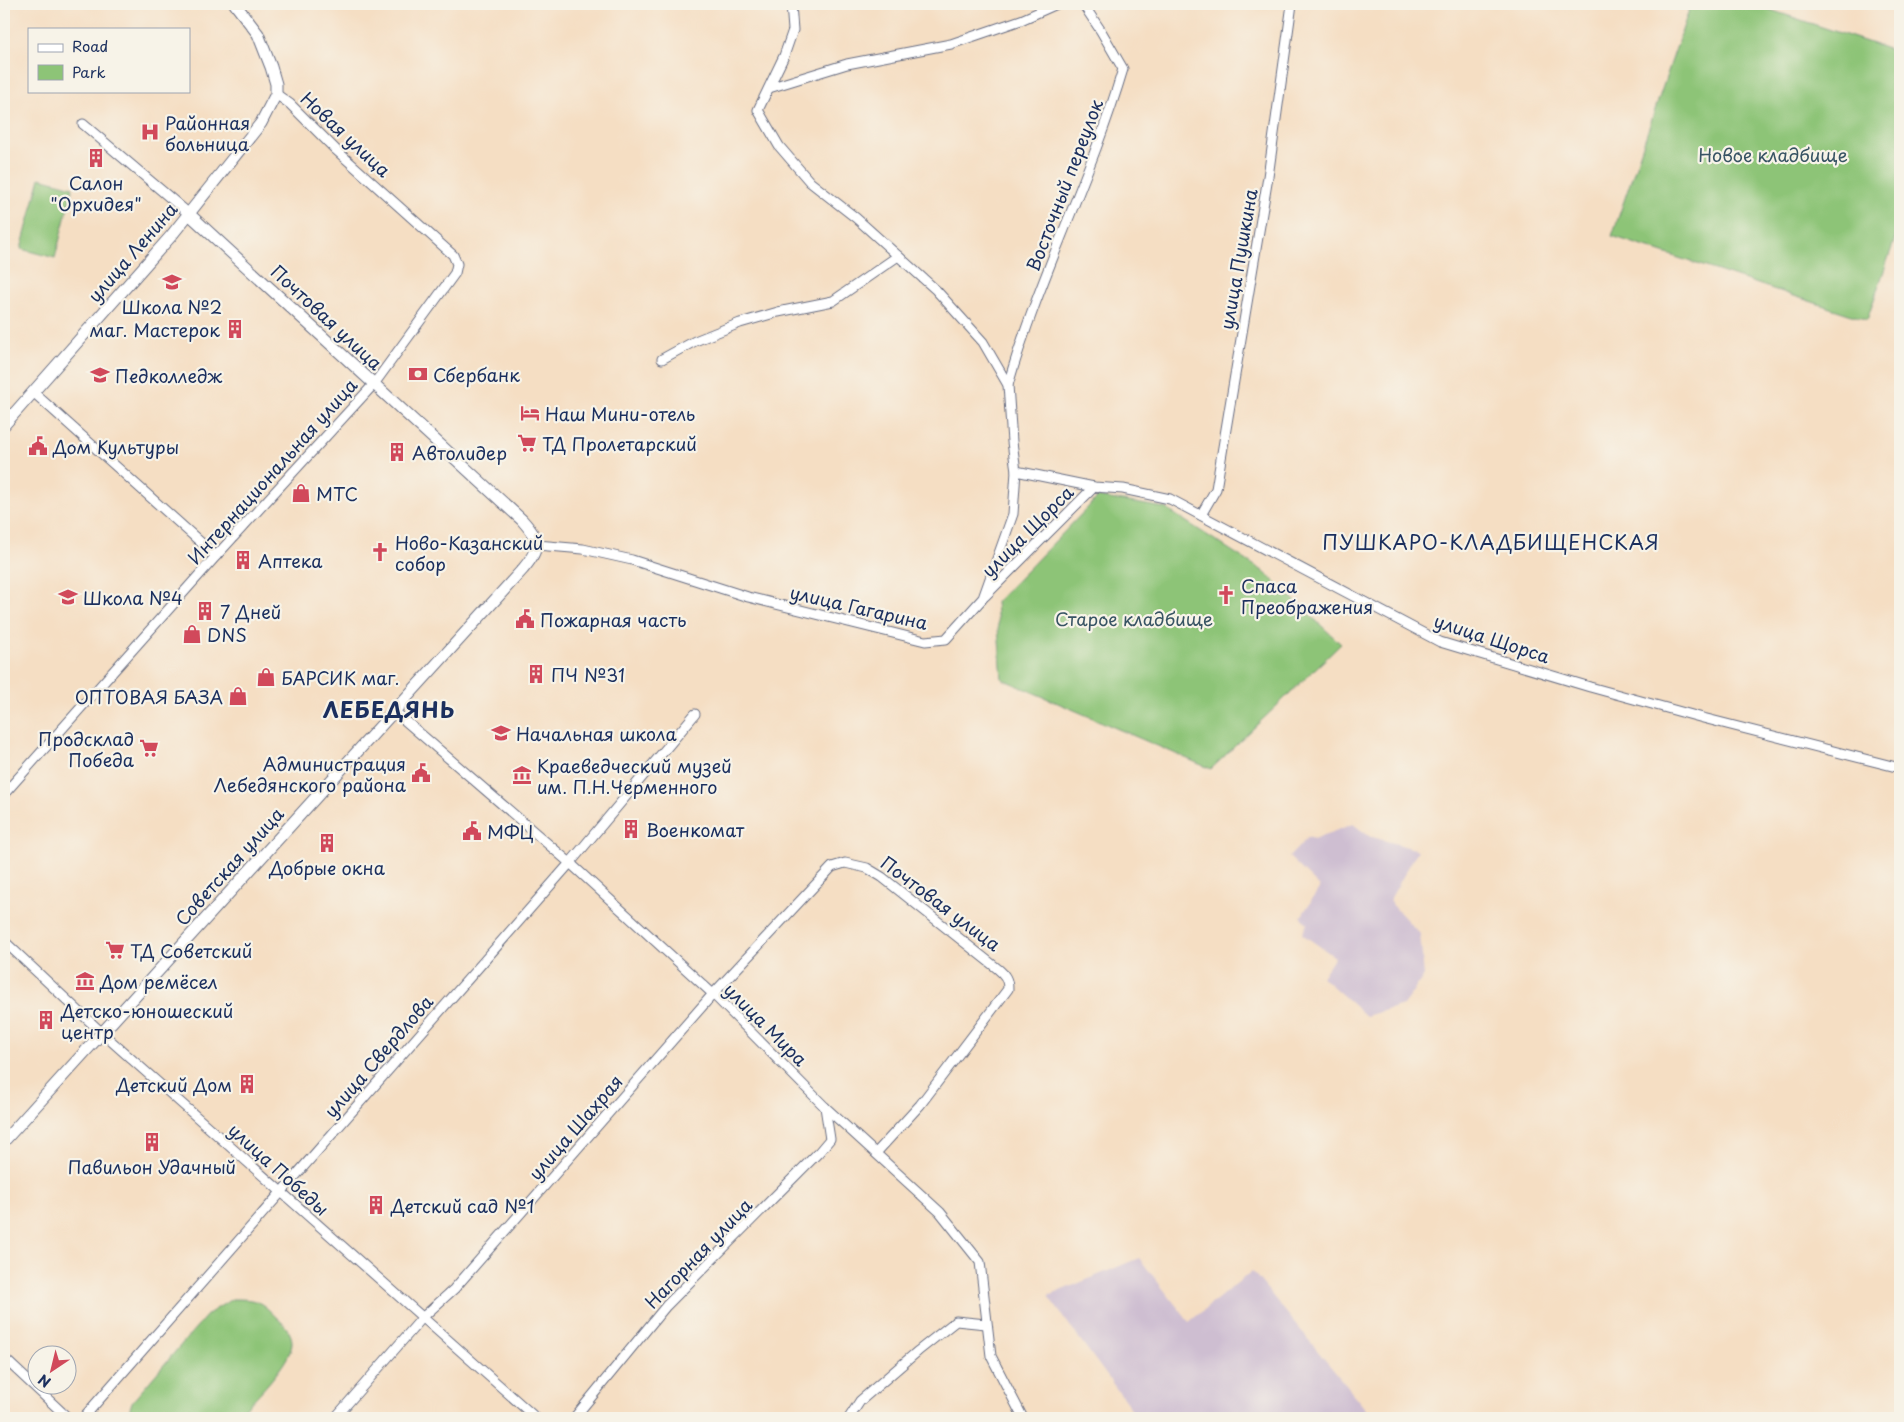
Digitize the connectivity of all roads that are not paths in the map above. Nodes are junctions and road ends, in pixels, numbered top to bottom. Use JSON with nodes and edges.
{"nodes":[{"id":1,"x":235,"y":4,"type":"edge"},
{"id":2,"x":791,"y":4,"type":"edge"},
{"id":3,"x":1057,"y":4,"type":"edge"},
{"id":4,"x":1083,"y":4,"type":"edge"},
{"id":5,"x":1292,"y":4,"type":"edge"},
{"id":6,"x":769,"y":88,"type":"junction"},
{"id":7,"x":276,"y":94,"type":"junction"},
{"id":8,"x":83,"y":124,"type":"dead end"},
{"id":9,"x":188,"y":213,"type":"junction"},
{"id":10,"x":898,"y":256,"type":"junction"},
{"id":11,"x":455,"y":273,"type":"joint"},
{"id":12,"x":662,"y":359,"type":"dead end"},
{"id":13,"x":374,"y":384,"type":"junction"},
{"id":14,"x":1008,"y":385,"type":"junction"},
{"id":15,"x":33,"y":392,"type":"junction"},
{"id":16,"x":4,"y":425,"type":"edge"},
{"id":17,"x":1016,"y":470,"type":"junction"},
{"id":18,"x":1094,"y":488,"type":"junction"},
{"id":19,"x":1201,"y":514,"type":"junction"},
{"id":20,"x":537,"y":545,"type":"junction"},
{"id":21,"x":216,"y":556,"type":"junction"},
{"id":22,"x":983,"y":598,"type":"junction"},
{"id":23,"x":394,"y":711,"type":"junction"},
{"id":24,"x":695,"y":714,"type":"dead end"},
{"id":25,"x":1900,"y":768,"type":"edge"},
{"id":26,"x":4,"y":794,"type":"edge"},
{"id":27,"x":570,"y":863,"type":"junction"},
{"id":28,"x":845,"y":863,"type":"joint"},
{"id":29,"x":4,"y":941,"type":"edge"},
{"id":30,"x":713,"y":994,"type":"junction"},
{"id":31,"x":101,"y":1032,"type":"junction"},
{"id":32,"x":825,"y":1107,"type":"junction"},
{"id":33,"x":4,"y":1141,"type":"edge"},
{"id":34,"x":876,"y":1153,"type":"junction"},
{"id":35,"x":281,"y":1192,"type":"junction"},
{"id":36,"x":423,"y":1317,"type":"junction"},
{"id":37,"x":986,"y":1324,"type":"junction"},
{"id":38,"x":4,"y":1358,"type":"edge"},
{"id":39,"x":68,"y":1418,"type":"edge"},
{"id":40,"x":83,"y":1418,"type":"edge"},
{"id":41,"x":335,"y":1418,"type":"edge"},
{"id":42,"x":536,"y":1418,"type":"edge"},
{"id":43,"x":574,"y":1418,"type":"edge"},
{"id":44,"x":849,"y":1418,"type":"edge"},
{"id":45,"x":1024,"y":1418,"type":"edge"}],
"edges":[{"from":1,"to":7,"type":"main road","name":"Новая улица"},
{"from":2,"to":6,"type":"street","name":"улица Гагарина"},
{"from":3,"to":6,"type":"street"},
{"from":4,"to":14,"type":"street","name":"Восточный переулок"},
{"from":5,"to":19,"type":"street","name":"улица Пушкина"},
{"from":6,"to":10,"type":"street","name":"улица Гагарина"},
{"from":7,"to":9,"type":"main road","name":"улица Ленина"},
{"from":7,"to":11,"type":"street","name":"Новая улица"},
{"from":8,"to":9,"type":"street","name":"Почтовая улица"},
{"from":9,"to":13,"type":"main road","name":"Почтовая улица"},
{"from":9,"to":15,"type":"main road","name":"улица Ленина"},
{"from":10,"to":12,"type":"street"},
{"from":10,"to":14,"type":"street","name":"улица Гагарина"},
{"from":11,"to":13,"type":"street","name":"Интернациональная улица"},
{"from":13,"to":20,"type":"main road","name":"Почтовая улица"},
{"from":13,"to":21,"type":"street","name":"Интернациональная улица"},
{"from":14,"to":17,"type":"street","name":"улица Гагарина"},
{"from":15,"to":16,"type":"main road","name":"улица Ленина"},
{"from":15,"to":21,"type":"street"},
{"from":17,"to":18,"type":"street","name":"улица Щорса"},
{"from":17,"to":22,"type":"street","name":"улица Гагарина"},
{"from":18,"to":19,"type":"street","name":"улица Щорса"},
{"from":18,"to":22,"type":"street","name":"улица Щорса"},
{"from":19,"to":25,"type":"street","name":"улица Щорса"},
{"from":20,"to":22,"type":"street","name":"улица Гагарина"},
{"from":20,"to":23,"type":"main road","name":"Советская улица"},
{"from":21,"to":26,"type":"street","name":"Интернациональная улица"},
{"from":23,"to":27,"type":"street","name":"улица Мира"},
{"from":23,"to":31,"type":"main road","name":"Советская улица"},
{"from":24,"to":27,"type":"street","name":"улица Свердлова"},
{"from":27,"to":30,"type":"street","name":"улица Мира"},
{"from":27,"to":35,"type":"street","name":"улица Свердлова"},
{"from":28,"to":30,"type":"street","name":"улица Шахрая"},
{"from":28,"to":34,"type":"street","name":"Почтовая улица"},
{"from":29,"to":31,"type":"street","name":"улица Победы"},
{"from":30,"to":32,"type":"street","name":"улица Мира"},
{"from":30,"to":36,"type":"street","name":"улица Шахрая"},
{"from":31,"to":33,"type":"main road","name":"Советская улица"},
{"from":31,"to":35,"type":"street","name":"улица Победы"},
{"from":32,"to":34,"type":"street","name":"улица Мира"},
{"from":32,"to":43,"type":"street","name":"Нагорная улица"},
{"from":34,"to":37,"type":"street","name":"улица Мира"},
{"from":35,"to":36,"type":"street","name":"улица Победы"},
{"from":35,"to":40,"type":"street","name":"улица Свердлова"},
{"from":36,"to":41,"type":"street","name":"улица Шахрая"},
{"from":36,"to":42,"type":"street","name":"улица Победы"},
{"from":37,"to":44,"type":"street"},
{"from":37,"to":45,"type":"street","name":"улица Мира"},
{"from":38,"to":39,"type":"street"}]}
